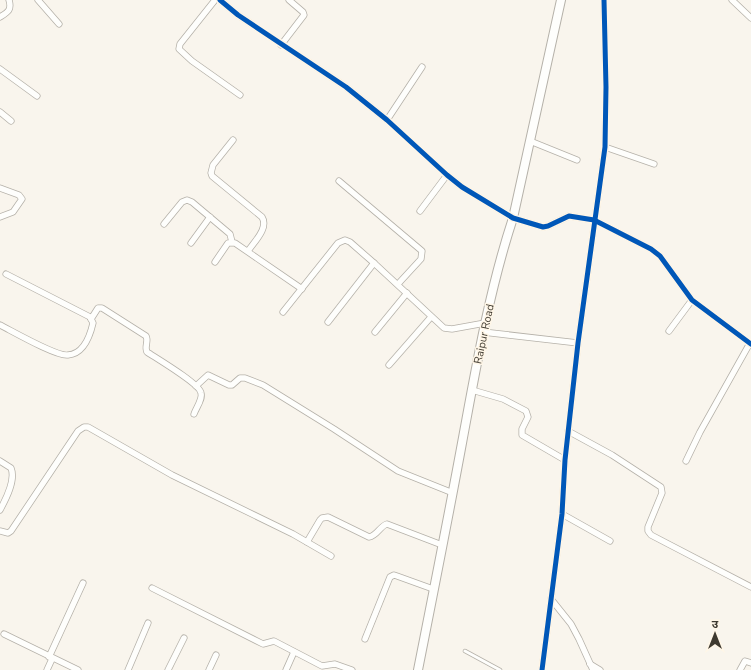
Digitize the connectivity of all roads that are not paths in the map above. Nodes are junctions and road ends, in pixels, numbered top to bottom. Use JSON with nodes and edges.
{"nodes":[{"id":1,"x":9,"y":0,"type":"edge"},
{"id":2,"x":38,"y":0,"type":"edge"},
{"id":3,"x":215,"y":0,"type":"edge"},
{"id":4,"x":220,"y":0,"type":"edge"},
{"id":5,"x":288,"y":0,"type":"edge"},
{"id":6,"x":561,"y":0,"type":"edge"},
{"id":7,"x":604,"y":0,"type":"edge"},
{"id":8,"x":732,"y":0,"type":"edge"},
{"id":9,"x":0,"y":18,"type":"edge"},
{"id":10,"x":751,"y":18,"type":"edge"},
{"id":11,"x":59,"y":24,"type":"dead end"},
{"id":12,"x":281,"y":45,"type":"junction"},
{"id":13,"x":422,"y":67,"type":"dead end"},
{"id":14,"x":0,"y":69,"type":"edge"},
{"id":15,"x":240,"y":95,"type":"dead end"},
{"id":16,"x":37,"y":96,"type":"dead end"},
{"id":17,"x":0,"y":112,"type":"edge"},
{"id":18,"x":11,"y":120,"type":"dead end"},
{"id":19,"x":387,"y":120,"type":"junction"},
{"id":20,"x":233,"y":140,"type":"dead end"},
{"id":21,"x":530,"y":141,"type":"junction"},
{"id":22,"x":605,"y":147,"type":"junction"},
{"id":23,"x":577,"y":160,"type":"dead end"},
{"id":24,"x":654,"y":164,"type":"dead end"},
{"id":25,"x":447,"y":175,"type":"junction"},
{"id":26,"x":339,"y":182,"type":"dead end"},
{"id":27,"x":0,"y":188,"type":"edge"},
{"id":28,"x":420,"y":211,"type":"dead end"},
{"id":29,"x":0,"y":217,"type":"edge"},
{"id":30,"x":210,"y":217,"type":"junction"},
{"id":31,"x":513,"y":218,"type":"junction"},
{"id":32,"x":594,"y":220,"type":"junction"},
{"id":33,"x":164,"y":224,"type":"dead end"},
{"id":34,"x":232,"y":242,"type":"junction"},
{"id":35,"x":191,"y":244,"type":"dead end"},
{"id":36,"x":248,"y":251,"type":"junction"},
{"id":37,"x":215,"y":262,"type":"dead end"},
{"id":38,"x":374,"y":263,"type":"junction"},
{"id":39,"x":6,"y":274,"type":"dead end"},
{"id":40,"x":398,"y":284,"type":"junction"},
{"id":41,"x":302,"y":289,"type":"junction"},
{"id":42,"x":407,"y":293,"type":"junction"},
{"id":43,"x":692,"y":300,"type":"junction"},
{"id":44,"x":283,"y":312,"type":"dead end"},
{"id":45,"x":431,"y":317,"type":"junction"},
{"id":46,"x":91,"y":319,"type":"junction"},
{"id":47,"x":328,"y":322,"type":"dead end"},
{"id":48,"x":485,"y":323,"type":"junction"},
{"id":49,"x":0,"y":325,"type":"edge"},
{"id":50,"x":669,"y":331,"type":"dead end"},
{"id":51,"x":375,"y":332,"type":"dead end"},
{"id":52,"x":483,"y":332,"type":"junction"},
{"id":53,"x":578,"y":343,"type":"junction"},
{"id":54,"x":750,"y":343,"type":"edge"},
{"id":55,"x":389,"y":365,"type":"dead end"},
{"id":56,"x":196,"y":386,"type":"junction"},
{"id":57,"x":472,"y":390,"type":"junction"},
{"id":58,"x":194,"y":414,"type":"dead end"},
{"id":59,"x":568,"y":431,"type":"junction"},
{"id":60,"x":565,"y":460,"type":"junction"},
{"id":61,"x":0,"y":461,"type":"edge"},
{"id":62,"x":686,"y":461,"type":"dead end"},
{"id":63,"x":453,"y":494,"type":"junction"},
{"id":64,"x":3,"y":499,"type":"edge"},
{"id":65,"x":0,"y":510,"type":"edge"},
{"id":66,"x":562,"y":514,"type":"junction"},
{"id":67,"x":0,"y":531,"type":"edge"},
{"id":68,"x":610,"y":541,"type":"dead end"},
{"id":69,"x":307,"y":542,"type":"junction"},
{"id":70,"x":442,"y":545,"type":"junction"},
{"id":71,"x":332,"y":556,"type":"dead end"},
{"id":72,"x":83,"y":583,"type":"dead end"},
{"id":73,"x":751,"y":587,"type":"edge"},
{"id":74,"x":152,"y":588,"type":"dead end"},
{"id":75,"x":433,"y":589,"type":"junction"},
{"id":76,"x":551,"y":599,"type":"junction"},
{"id":77,"x":148,"y":623,"type":"dead end"},
{"id":78,"x":4,"y":634,"type":"dead end"},
{"id":79,"x":184,"y":638,"type":"dead end"},
{"id":80,"x":365,"y":639,"type":"dead end"},
{"id":81,"x":465,"y":651,"type":"dead end"},
{"id":82,"x":294,"y":652,"type":"junction"},
{"id":83,"x":216,"y":655,"type":"dead end"},
{"id":84,"x":51,"y":658,"type":"junction"},
{"id":85,"x":751,"y":663,"type":"edge"},
{"id":86,"x":590,"y":664,"type":"junction"},
{"id":87,"x":47,"y":670,"type":"edge"},
{"id":88,"x":78,"y":670,"type":"edge"},
{"id":89,"x":128,"y":670,"type":"edge"},
{"id":90,"x":168,"y":670,"type":"edge"},
{"id":91,"x":209,"y":670,"type":"edge"},
{"id":92,"x":286,"y":670,"type":"edge"},
{"id":93,"x":352,"y":670,"type":"edge"},
{"id":94,"x":418,"y":670,"type":"edge"},
{"id":95,"x":500,"y":670,"type":"edge"},
{"id":96,"x":542,"y":670,"type":"edge"},
{"id":97,"x":593,"y":670,"type":"edge"},
{"id":98,"x":600,"y":670,"type":"edge"},
{"id":99,"x":740,"y":670,"type":"edge"}],
"edges":[{"from":1,"to":9,"type":"street"},
{"from":2,"to":11,"type":"street"},
{"from":3,"to":15,"type":"street"},
{"from":4,"to":12,"type":"street"},
{"from":5,"to":12,"type":"street"},
{"from":6,"to":21,"type":"main road","name":"Raipur Road"},
{"from":7,"to":22,"type":"street"},
{"from":8,"to":10,"type":"street"},
{"from":12,"to":19,"type":"street"},
{"from":13,"to":19,"type":"street"},
{"from":14,"to":16,"type":"street"},
{"from":17,"to":18,"type":"street"},
{"from":19,"to":25,"type":"street"},
{"from":20,"to":36,"type":"street"},
{"from":21,"to":23,"type":"street"},
{"from":21,"to":31,"type":"main road","name":"Raipur Road"},
{"from":22,"to":24,"type":"street"},
{"from":22,"to":32,"type":"street"},
{"from":25,"to":28,"type":"street"},
{"from":25,"to":31,"type":"street"},
{"from":26,"to":40,"type":"street"},
{"from":27,"to":29,"type":"street"},
{"from":30,"to":33,"type":"street"},
{"from":30,"to":34,"type":"street"},
{"from":30,"to":35,"type":"street"},
{"from":31,"to":32,"type":"street"},
{"from":31,"to":48,"type":"main road","name":"Raipur Road"},
{"from":32,"to":43,"type":"street"},
{"from":32,"to":53,"type":"street"},
{"from":34,"to":36,"type":"street"},
{"from":34,"to":37,"type":"street"},
{"from":36,"to":41,"type":"street"},
{"from":38,"to":40,"type":"street"},
{"from":38,"to":41,"type":"street"},
{"from":38,"to":47,"type":"street"},
{"from":39,"to":46,"type":"street"},
{"from":40,"to":42,"type":"street"},
{"from":41,"to":44,"type":"street"},
{"from":42,"to":45,"type":"street"},
{"from":42,"to":51,"type":"street"},
{"from":43,"to":50,"type":"street"},
{"from":43,"to":54,"type":"street"},
{"from":45,"to":48,"type":"street"},
{"from":45,"to":55,"type":"street"},
{"from":46,"to":49,"type":"street"},
{"from":46,"to":56,"type":"street"},
{"from":48,"to":52,"type":"main road","name":"Raipur Road"},
{"from":52,"to":53,"type":"street"},
{"from":52,"to":57,"type":"main road","name":"Raipur Road"},
{"from":53,"to":59,"type":"street"},
{"from":54,"to":62,"type":"street"},
{"from":56,"to":58,"type":"street"},
{"from":56,"to":63,"type":"street"},
{"from":57,"to":60,"type":"street"},
{"from":57,"to":63,"type":"main road","name":"Raipur Road"},
{"from":59,"to":60,"type":"street"},
{"from":59,"to":73,"type":"street"},
{"from":60,"to":66,"type":"street"},
{"from":61,"to":64,"type":"street"},
{"from":63,"to":70,"type":"main road","name":"Raipur Road"},
{"from":64,"to":65,"type":"street"},
{"from":66,"to":68,"type":"street"},
{"from":66,"to":76,"type":"street"},
{"from":67,"to":69,"type":"street"},
{"from":69,"to":70,"type":"street"},
{"from":69,"to":71,"type":"street"},
{"from":70,"to":75,"type":"main road","name":"Raipur Road"},
{"from":72,"to":84,"type":"street"},
{"from":74,"to":82,"type":"street"},
{"from":75,"to":80,"type":"street"},
{"from":75,"to":94,"type":"main road","name":"Raipur Road"},
{"from":76,"to":86,"type":"street"},
{"from":76,"to":96,"type":"street"},
{"from":77,"to":89,"type":"street"},
{"from":78,"to":84,"type":"street"},
{"from":79,"to":90,"type":"street"},
{"from":81,"to":95,"type":"lane"},
{"from":82,"to":92,"type":"street"},
{"from":82,"to":93,"type":"street"},
{"from":83,"to":91,"type":"street"},
{"from":84,"to":87,"type":"street"},
{"from":84,"to":88,"type":"street"},
{"from":85,"to":99,"type":"street"},
{"from":86,"to":97,"type":"street"},
{"from":86,"to":98,"type":"street"}]}
